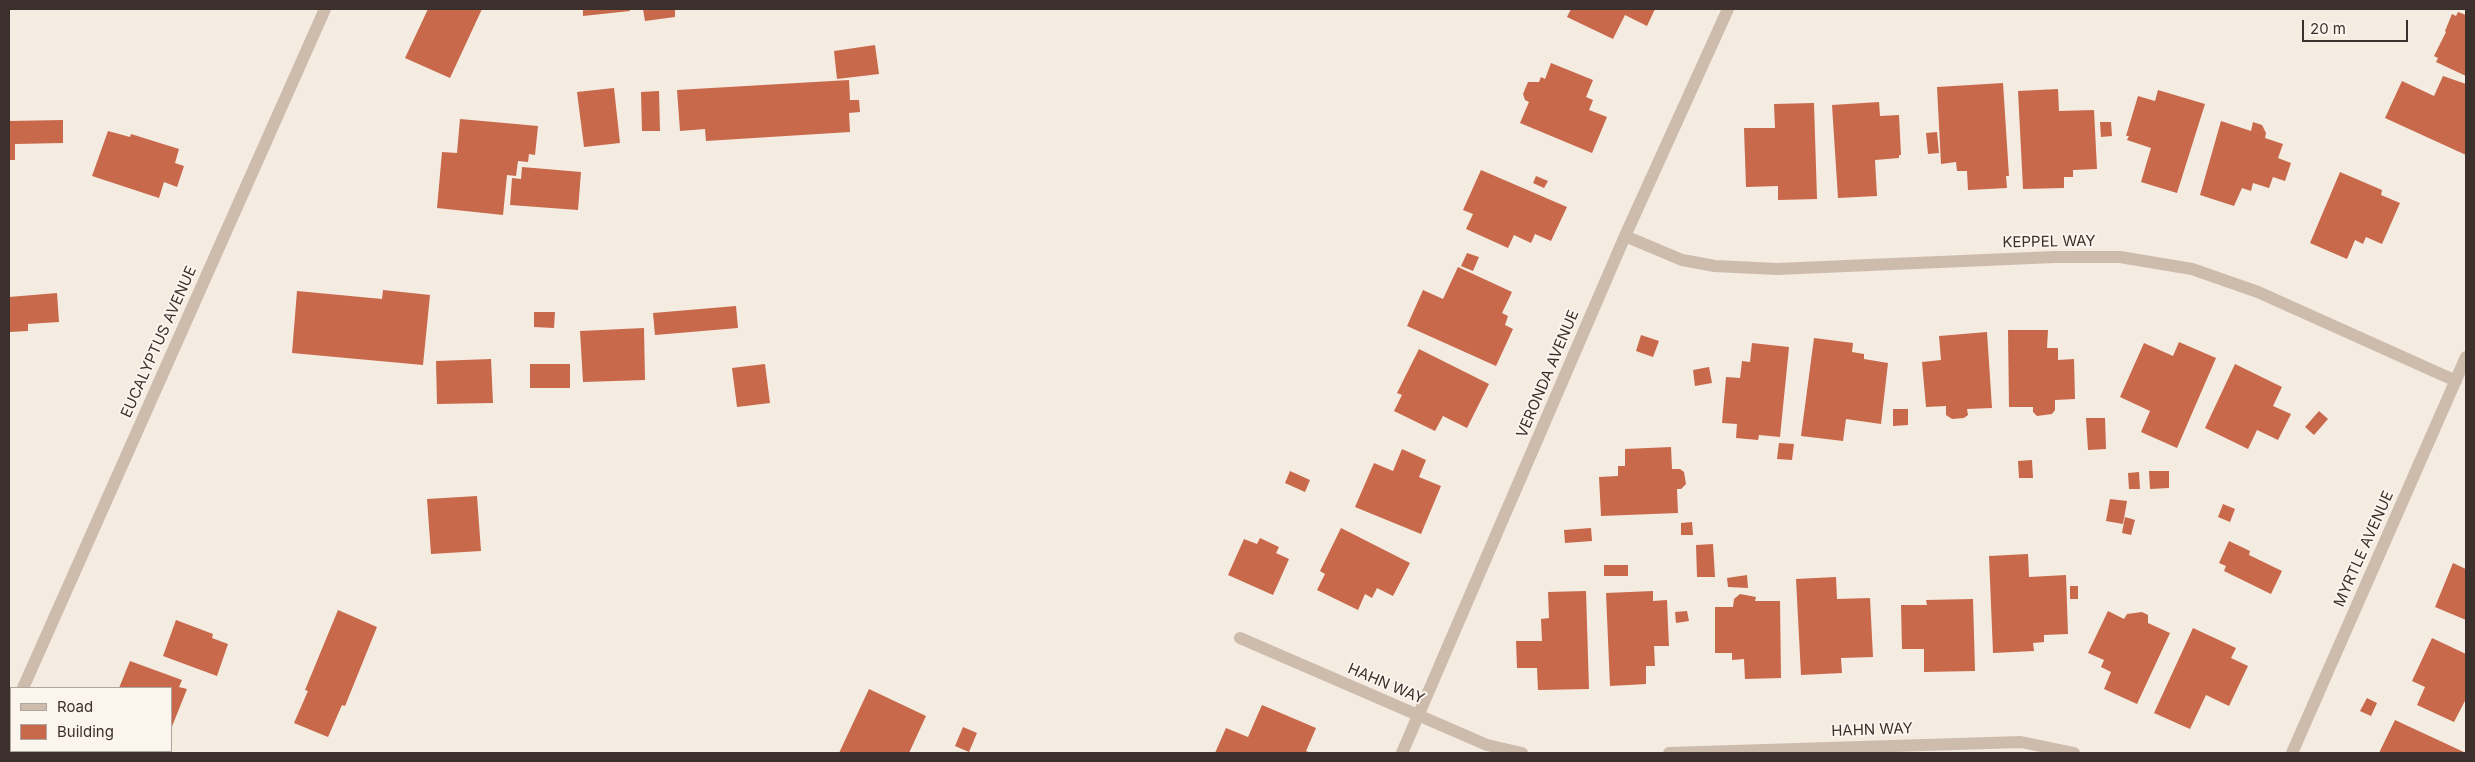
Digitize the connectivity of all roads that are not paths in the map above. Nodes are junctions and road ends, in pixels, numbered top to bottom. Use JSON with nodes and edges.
{"nodes":[{"id":1,"x":325,"y":9,"type":"edge"},
{"id":2,"x":1728,"y":9,"type":"edge"},
{"id":3,"x":1625,"y":236,"type":"junction"},
{"id":4,"x":2466,"y":357,"type":"edge"},
{"id":5,"x":2456,"y":381,"type":"junction"},
{"id":6,"x":1240,"y":638,"type":"dead end"},
{"id":7,"x":22,"y":687,"type":"edge"},
{"id":8,"x":1418,"y":715,"type":"junction"},
{"id":9,"x":1968,"y":748,"type":"edge"},
{"id":10,"x":1402,"y":753,"type":"edge"},
{"id":11,"x":1522,"y":753,"type":"edge"},
{"id":12,"x":1669,"y":753,"type":"edge"},
{"id":13,"x":2074,"y":753,"type":"edge"},
{"id":14,"x":2292,"y":753,"type":"edge"}],
"edges":[{"from":1,"to":7,"type":"street","name":"EUCALYPTUS AVENUE"},
{"from":2,"to":3,"type":"street","name":"VERONDA AVENUE"},
{"from":3,"to":5,"type":"street","name":"KEPPEL WAY"},
{"from":3,"to":8,"type":"street","name":"VERONDA AVENUE"},
{"from":4,"to":5,"type":"street","name":"MYRTLE AVENUE"},
{"from":5,"to":14,"type":"street","name":"MYRTLE AVENUE"},
{"from":6,"to":8,"type":"street","name":"HAHN WAY"},
{"from":8,"to":10,"type":"street","name":"VERONDA AVENUE"},
{"from":8,"to":11,"type":"street","name":"HAHN WAY"},
{"from":9,"to":12,"type":"street","name":"HAHN WAY"},
{"from":9,"to":13,"type":"street","name":"HAHN WAY"}]}
